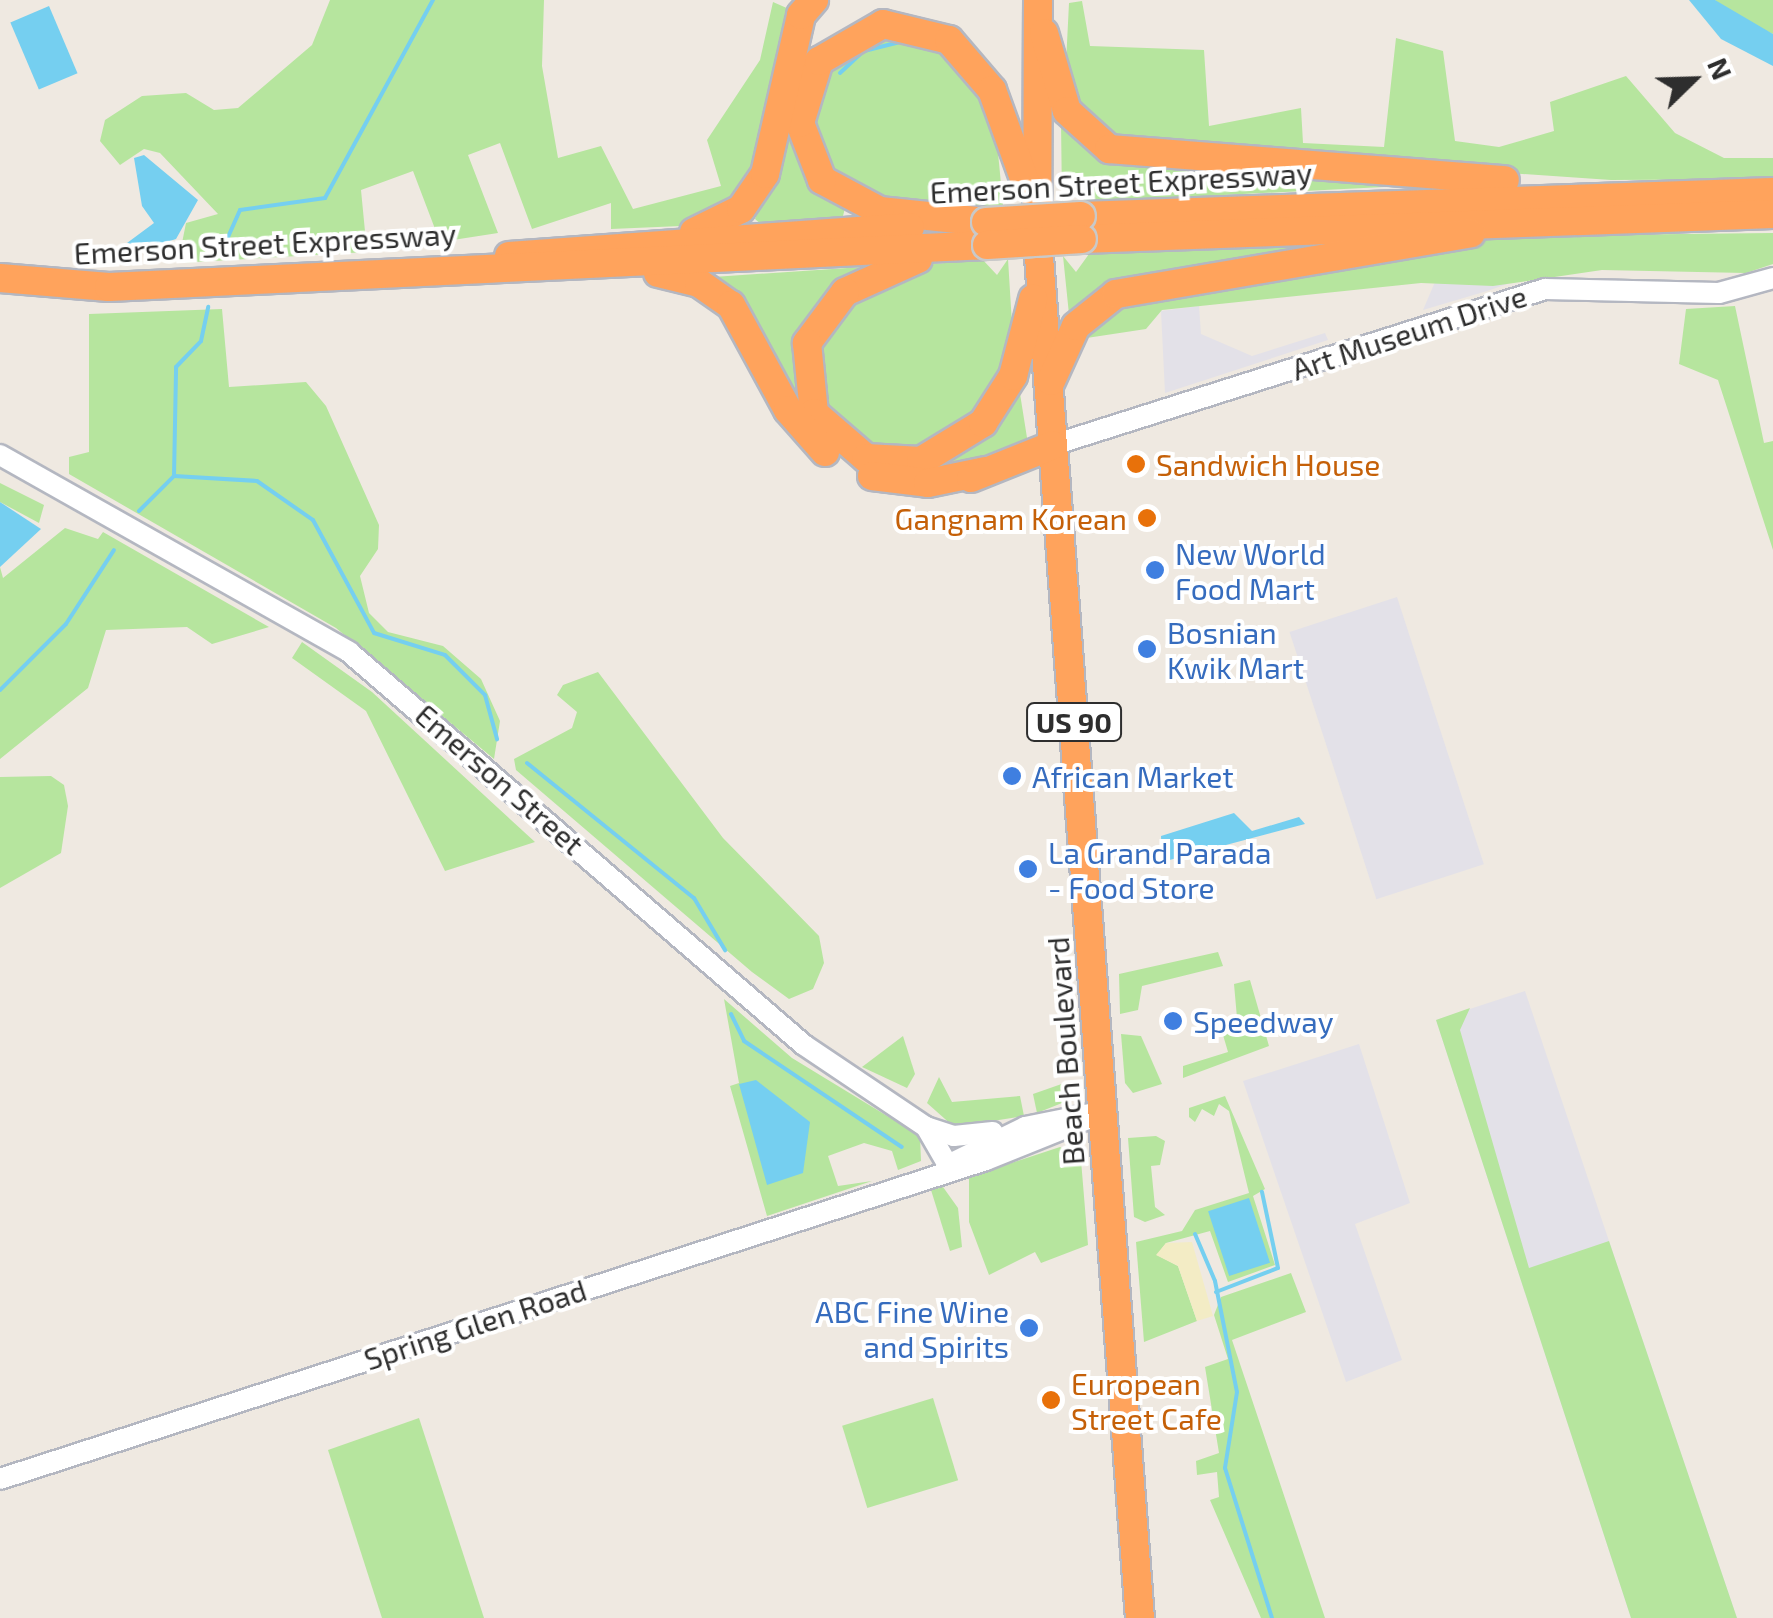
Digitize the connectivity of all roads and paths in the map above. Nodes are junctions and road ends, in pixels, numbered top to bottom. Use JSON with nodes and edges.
{"nodes":[{"id":1,"x":803,"y":5,"type":"edge"},
{"id":2,"x":1038,"y":5,"type":"edge"},
{"id":3,"x":1773,"y":192,"type":"edge"},
{"id":4,"x":1636,"y":204,"type":"junction"},
{"id":5,"x":1036,"y":212,"type":"junction"},
{"id":6,"x":1773,"y":214,"type":"edge"},
{"id":7,"x":987,"y":233,"type":"junction"},
{"id":8,"x":650,"y":244,"type":"junction"},
{"id":9,"x":474,"y":265,"type":"junction"},
{"id":10,"x":617,"y":267,"type":"junction"},
{"id":11,"x":1040,"y":268,"type":"junction"},
{"id":12,"x":0,"y":278,"type":"edge"},
{"id":13,"x":1773,"y":278,"type":"edge"},
{"id":14,"x":1048,"y":387,"type":"junction"},
{"id":15,"x":1053,"y":445,"type":"junction"},
{"id":16,"x":0,"y":455,"type":"edge"},
{"id":17,"x":1102,"y":1113,"type":"junction"},
{"id":18,"x":926,"y":1126,"type":"junction"},
{"id":19,"x":1025,"y":1126,"type":"junction"},
{"id":20,"x":950,"y":1167,"type":"junction"},
{"id":21,"x":0,"y":1479,"type":"edge"},
{"id":22,"x":1140,"y":1618,"type":"edge"}],
"edges":[{"from":1,"to":8,"type":"highway"},
{"from":2,"to":4,"type":"highway"},
{"from":2,"to":5,"type":"highway","name":"Beach Boulevard","number":"US 90"},
{"from":3,"to":4,"type":"highway","name":"Emerson Street Expressway"},
{"from":4,"to":6,"type":"highway","name":"Emerson Street Expressway"},
{"from":4,"to":7,"type":"highway","name":"Emerson Street Expressway","bridge":true},
{"from":4,"to":14,"type":"highway"},
{"from":5,"to":7,"type":"highway"},
{"from":5,"to":11,"type":"highway","name":"Beach Boulevard","number":"US 90"},
{"from":7,"to":8,"type":"highway","name":"Emerson Street Expressway"},
{"from":7,"to":10,"type":"highway","name":"Emerson Street Expressway"},
{"from":7,"to":11,"type":"highway"},
{"from":8,"to":9,"type":"highway","name":"Emerson Street Expressway"},
{"from":9,"to":10,"type":"highway","name":"Emerson Street Expressway"},
{"from":9,"to":12,"type":"highway","name":"Emerson Street Expressway"},
{"from":10,"to":15,"type":"highway"},
{"from":11,"to":14,"type":"highway","name":"Beach Boulevard","number":"US 90"},
{"from":13,"to":15,"type":"street","name":"Art Museum Drive"},
{"from":14,"to":15,"type":"highway","name":"Beach Boulevard","number":"US 90"},
{"from":15,"to":17,"type":"highway","name":"Beach Boulevard","number":"US 90"},
{"from":16,"to":18,"type":"street","name":"Emerson Street"},
{"from":17,"to":19,"type":"street","name":"Spring Glen Road"},
{"from":17,"to":20,"type":"street","name":"Spring Glen Road"},
{"from":17,"to":22,"type":"highway","name":"Beach Boulevard","number":"US 90"},
{"from":18,"to":19,"type":"street"},
{"from":18,"to":20,"type":"street","name":"Emerson Street"},
{"from":19,"to":20,"type":"street","name":"Spring Glen Road"},
{"from":20,"to":21,"type":"street","name":"Spring Glen Road"}]}
